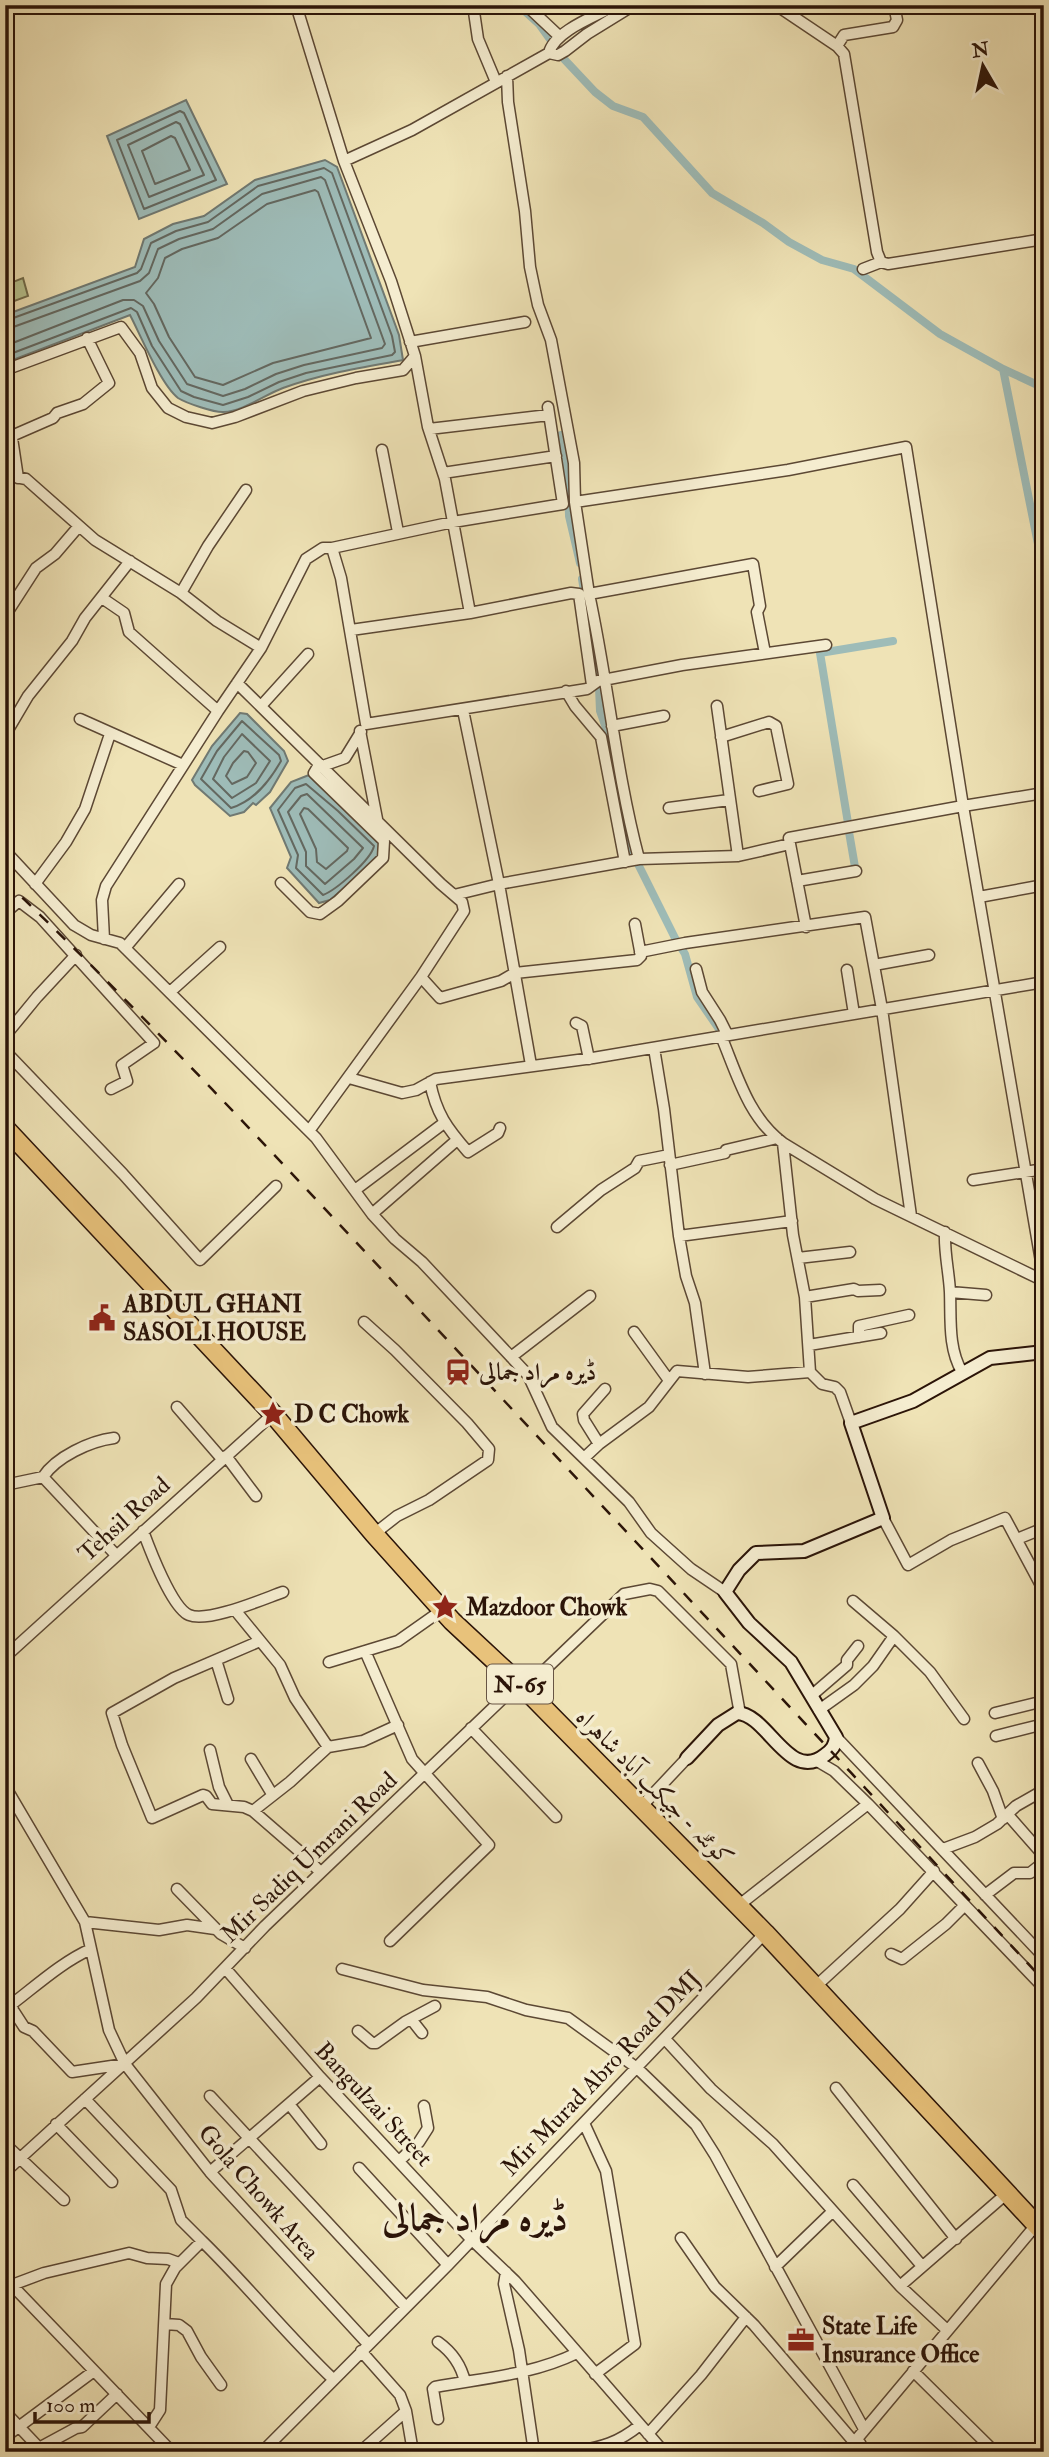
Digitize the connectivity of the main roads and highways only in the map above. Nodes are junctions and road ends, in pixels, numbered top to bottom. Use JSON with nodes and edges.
{"nodes":[{"id":1,"x":7,"y":1134,"type":"edge"},
{"id":2,"x":1041,"y":2226,"type":"edge"}],
"edges":[{"from":1,"to":2,"type":"highway","name":"کوئٹہ - جیکب آباد شاہراہ","number":"N-65"}]}
